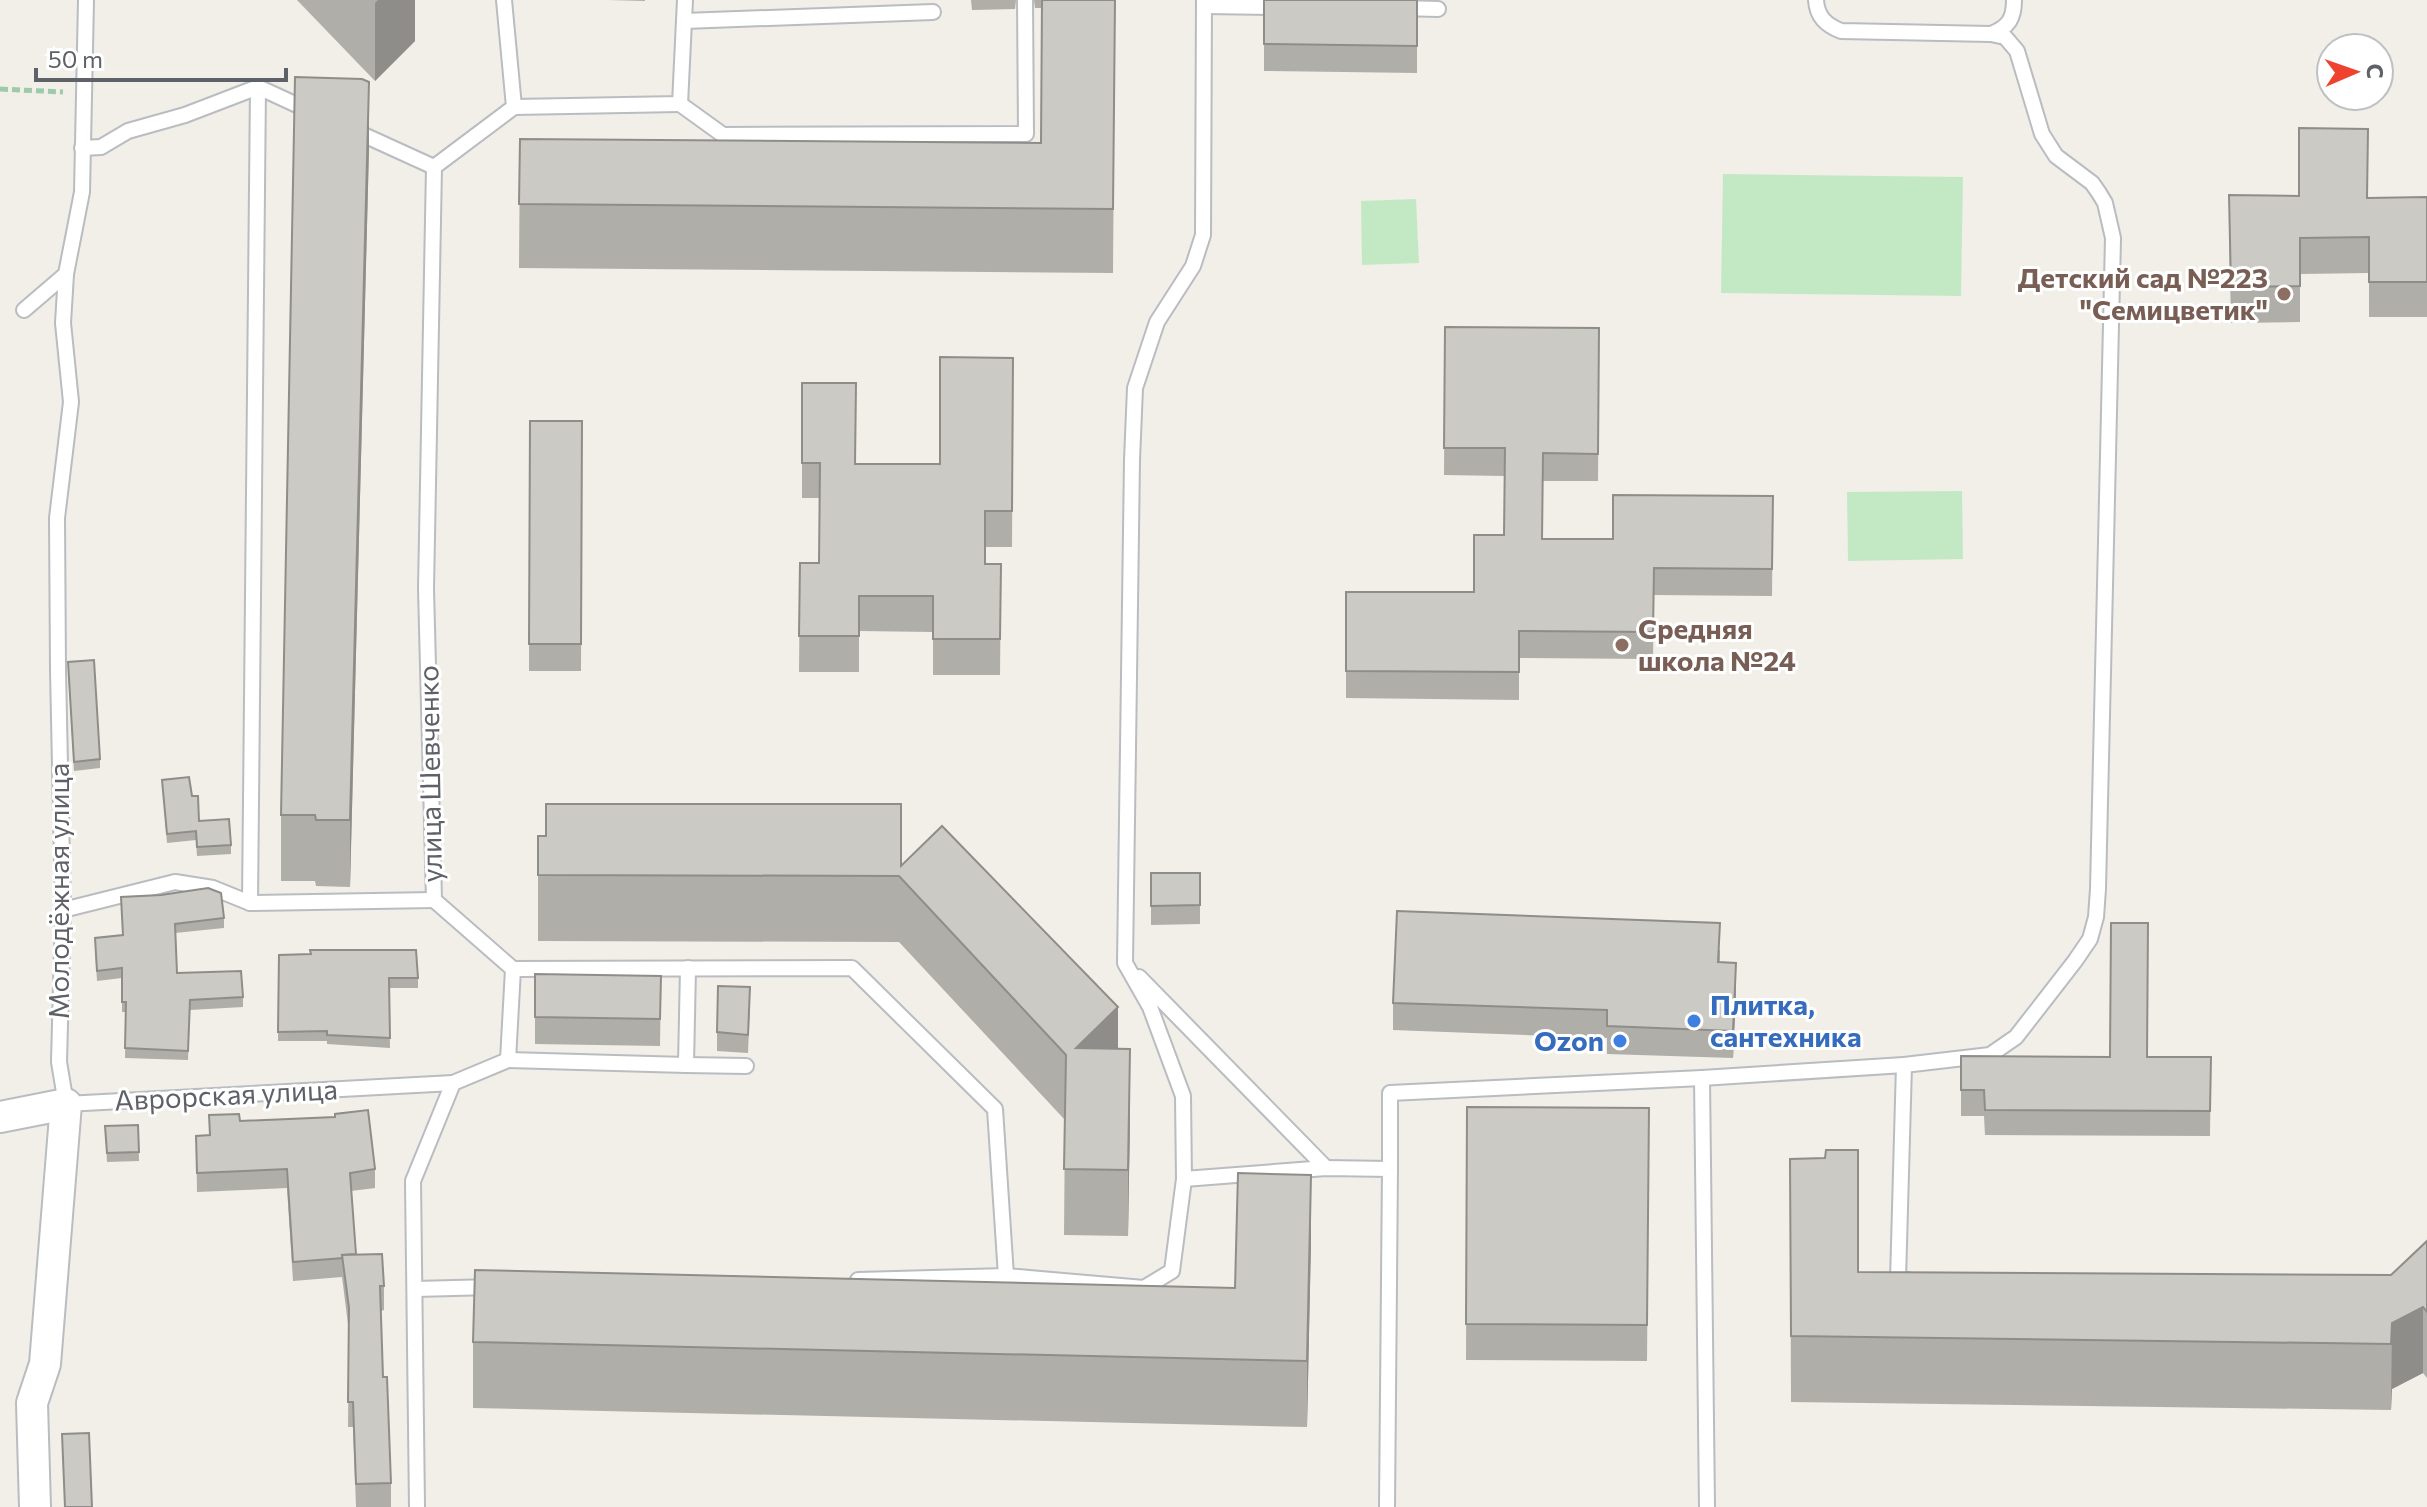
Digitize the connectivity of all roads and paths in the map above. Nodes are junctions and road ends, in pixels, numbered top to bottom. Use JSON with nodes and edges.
{"nodes":[{"id":1,"x":86,"y":0,"type":"edge"},
{"id":2,"x":685,"y":0,"type":"edge"},
{"id":3,"x":1025,"y":0,"type":"edge"},
{"id":4,"x":1816,"y":0,"type":"edge"},
{"id":5,"x":2014,"y":0,"type":"edge"},
{"id":6,"x":503,"y":1,"type":"edge"},
{"id":7,"x":1204,"y":3,"type":"edge"},
{"id":8,"x":1297,"y":7,"type":"edge"},
{"id":9,"x":1391,"y":8,"type":"edge"},
{"id":10,"x":1438,"y":9,"type":"dead end"},
{"id":11,"x":933,"y":12,"type":"dead end"},
{"id":12,"x":684,"y":21,"type":"junction"},
{"id":13,"x":1991,"y":34,"type":"junction"},
{"id":14,"x":258,"y":87,"type":"junction"},
{"id":15,"x":0,"y":89,"type":"edge"},
{"id":16,"x":84,"y":91,"type":"junction"},
{"id":17,"x":680,"y":104,"type":"junction"},
{"id":18,"x":514,"y":107,"type":"junction"},
{"id":19,"x":82,"y":148,"type":"junction"},
{"id":20,"x":434,"y":167,"type":"junction"},
{"id":21,"x":66,"y":274,"type":"junction"},
{"id":22,"x":24,"y":310,"type":"dead end"},
{"id":23,"x":434,"y":900,"type":"junction"},
{"id":24,"x":250,"y":903,"type":"junction"},
{"id":25,"x":63,"y":910,"type":"junction"},
{"id":26,"x":1125,"y":963,"type":"junction"},
{"id":27,"x":688,"y":968,"type":"junction"},
{"id":28,"x":513,"y":969,"type":"junction"},
{"id":29,"x":508,"y":1060,"type":"junction"},
{"id":30,"x":686,"y":1065,"type":"junction"},
{"id":31,"x":1904,"y":1065,"type":"junction"},
{"id":32,"x":746,"y":1066,"type":"dead end"},
{"id":33,"x":1702,"y":1078,"type":"junction"},
{"id":34,"x":453,"y":1083,"type":"junction"},
{"id":35,"x":66,"y":1104,"type":"junction"},
{"id":36,"x":0,"y":1117,"type":"edge"},
{"id":37,"x":1326,"y":1168,"type":"junction"},
{"id":38,"x":1390,"y":1169,"type":"junction"},
{"id":39,"x":1184,"y":1179,"type":"junction"},
{"id":40,"x":1006,"y":1276,"type":"junction"},
{"id":41,"x":846,"y":1280,"type":"edge"},
{"id":42,"x":1930,"y":1280,"type":"edge"},
{"id":43,"x":511,"y":1287,"type":"edge"},
{"id":44,"x":415,"y":1289,"type":"junction"},
{"id":45,"x":35,"y":1507,"type":"edge"},
{"id":46,"x":417,"y":1507,"type":"edge"},
{"id":47,"x":1387,"y":1507,"type":"edge"},
{"id":48,"x":1707,"y":1507,"type":"edge"}],
"edges":[{"from":1,"to":16,"type":"lane","name":"Молодёжная улица"},
{"from":2,"to":12,"type":"lane"},
{"from":3,"to":17,"type":"lane"},
{"from":4,"to":13,"type":"lane"},
{"from":5,"to":13,"type":"lane"},
{"from":6,"to":18,"type":"lane"},
{"from":7,"to":8,"type":"lane"},
{"from":7,"to":26,"type":"lane"},
{"from":9,"to":10,"type":"lane"},
{"from":11,"to":12,"type":"lane"},
{"from":12,"to":17,"type":"lane"},
{"from":13,"to":31,"type":"lane"},
{"from":14,"to":19,"type":"lane"},
{"from":14,"to":20,"type":"lane"},
{"from":14,"to":24,"type":"lane"},
{"from":15,"to":16,"type":"path"},
{"from":16,"to":19,"type":"lane","name":"Молодёжная улица"},
{"from":17,"to":18,"type":"lane"},
{"from":18,"to":20,"type":"lane"},
{"from":19,"to":21,"type":"lane","name":"Молодёжная улица"},
{"from":20,"to":23,"type":"lane","name":"улица Шевченко"},
{"from":21,"to":22,"type":"lane"},
{"from":21,"to":25,"type":"lane","name":"Молодёжная улица"},
{"from":23,"to":24,"type":"lane"},
{"from":23,"to":28,"type":"lane","name":"улица Шевченко"},
{"from":24,"to":25,"type":"lane"},
{"from":25,"to":35,"type":"lane","name":"Молодёжная улица"},
{"from":26,"to":37,"type":"lane"},
{"from":26,"to":39,"type":"lane"},
{"from":27,"to":28,"type":"lane"},
{"from":27,"to":30,"type":"lane"},
{"from":27,"to":40,"type":"lane"},
{"from":28,"to":29,"type":"lane"},
{"from":29,"to":30,"type":"lane"},
{"from":29,"to":34,"type":"lane"},
{"from":30,"to":32,"type":"lane"},
{"from":31,"to":33,"type":"lane"},
{"from":31,"to":42,"type":"lane"},
{"from":33,"to":38,"type":"lane"},
{"from":33,"to":48,"type":"lane"},
{"from":34,"to":35,"type":"lane","name":"Аврорская улица"},
{"from":34,"to":44,"type":"lane"},
{"from":35,"to":36,"type":"street","name":"Аврорская улица"},
{"from":35,"to":45,"type":"street","name":"Молодёжная улица"},
{"from":37,"to":38,"type":"lane"},
{"from":37,"to":39,"type":"lane"},
{"from":38,"to":47,"type":"lane"},
{"from":39,"to":40,"type":"lane"},
{"from":40,"to":41,"type":"lane"},
{"from":43,"to":44,"type":"lane"},
{"from":44,"to":46,"type":"lane"}]}
